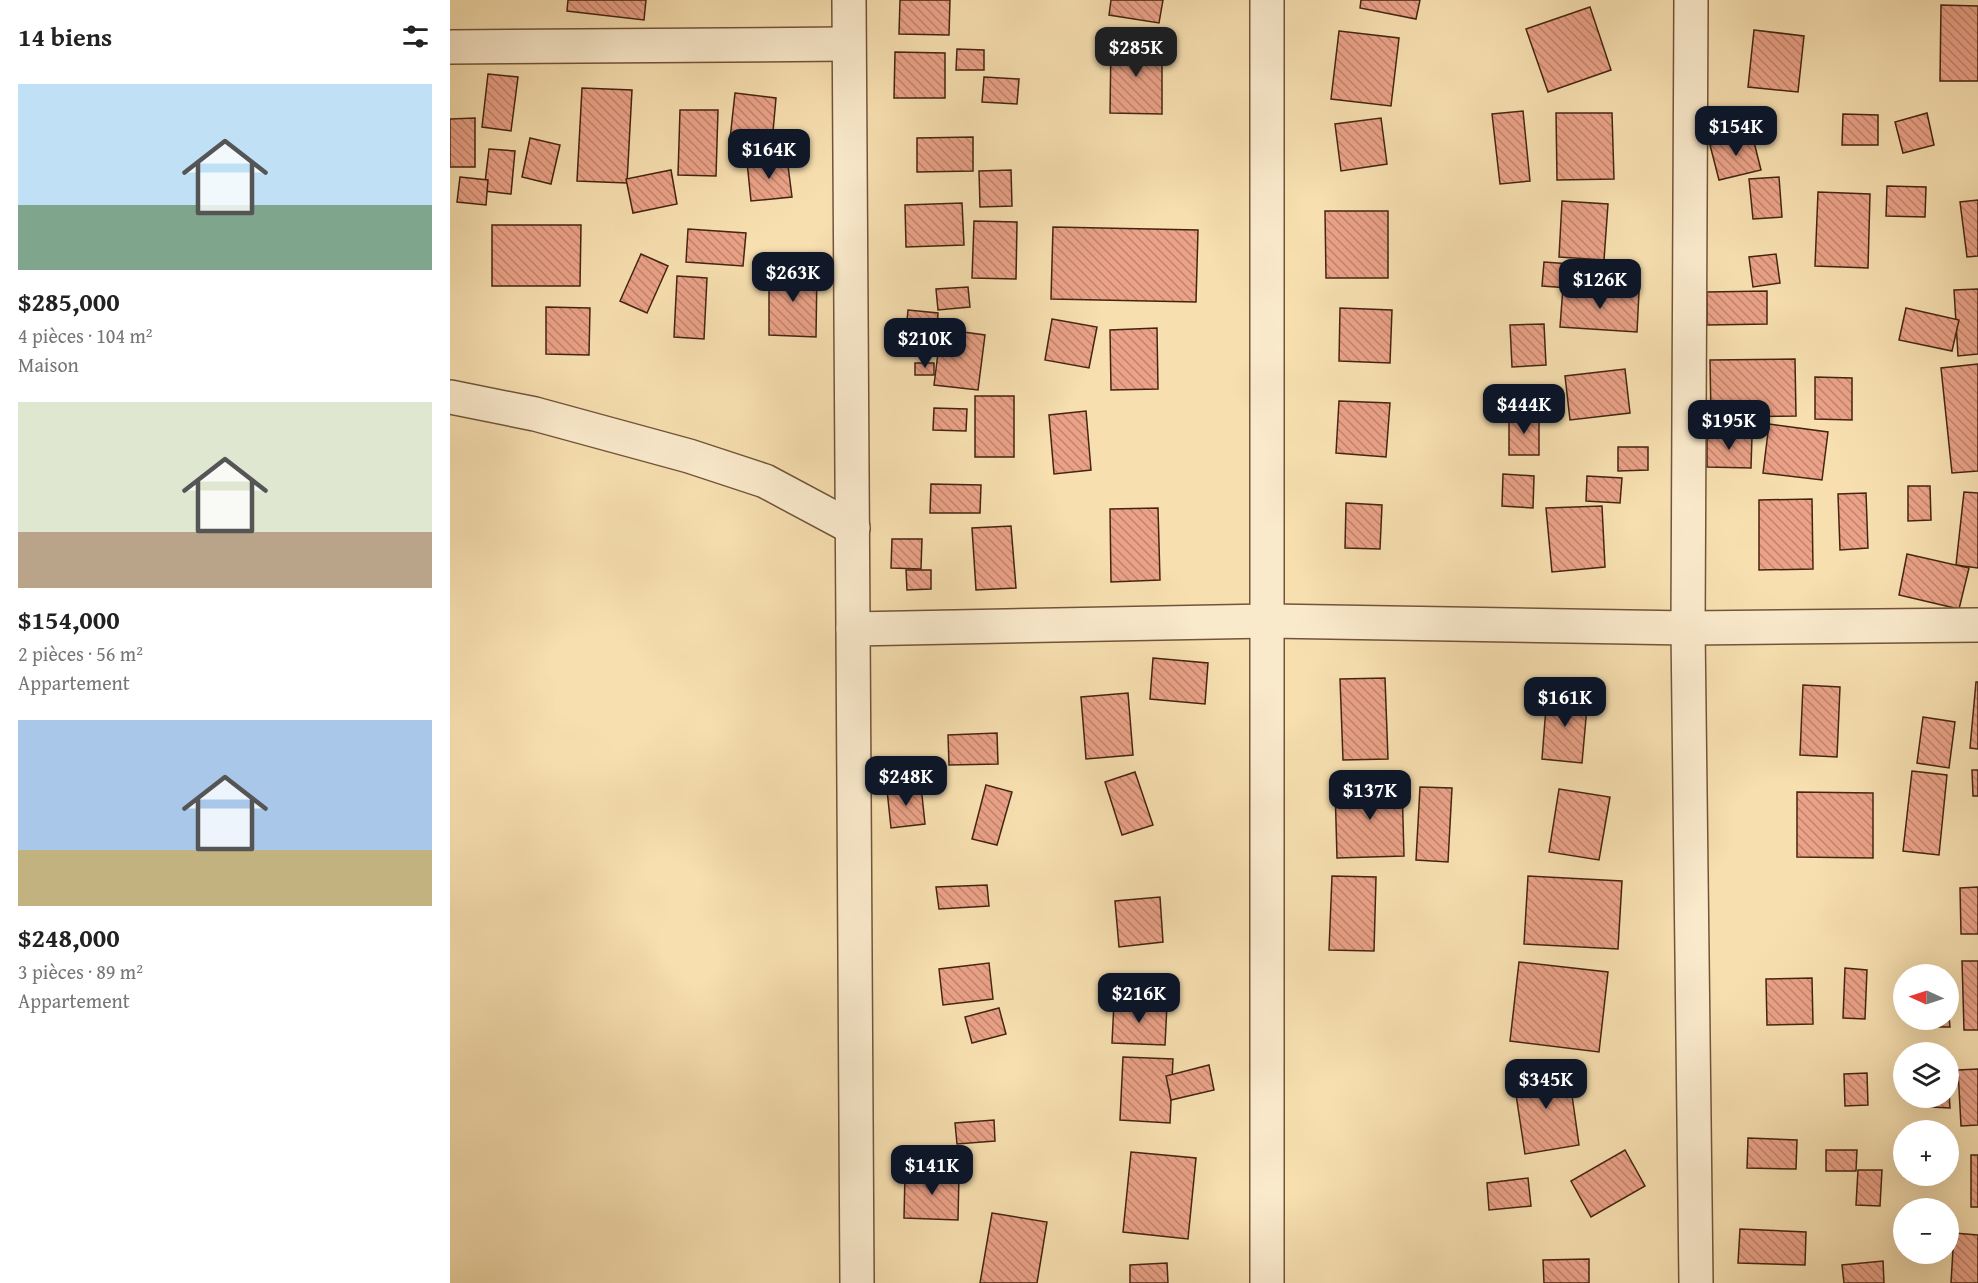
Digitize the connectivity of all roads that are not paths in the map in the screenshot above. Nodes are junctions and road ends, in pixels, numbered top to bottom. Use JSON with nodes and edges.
{"nodes":[{"id":1,"x":849,"y":0,"type":"edge"},
{"id":2,"x":1267,"y":0,"type":"edge"},
{"id":3,"x":1691,"y":0,"type":"edge"},
{"id":4,"x":848,"y":44,"type":"junction"},
{"id":5,"x":450,"y":47,"type":"edge"},
{"id":6,"x":450,"y":397,"type":"edge"},
{"id":7,"x":853,"y":528,"type":"junction"},
{"id":8,"x":1268,"y":621,"type":"junction"},
{"id":9,"x":1978,"y":625,"type":"edge"},
{"id":10,"x":1688,"y":628,"type":"junction"},
{"id":11,"x":853,"y":629,"type":"junction"},
{"id":12,"x":857,"y":1283,"type":"edge"},
{"id":13,"x":1267,"y":1283,"type":"edge"},
{"id":14,"x":1696,"y":1283,"type":"edge"}],
"edges":[{"from":1,"to":4,"type":"street"},
{"from":2,"to":8,"type":"street"},
{"from":3,"to":10,"type":"street"},
{"from":4,"to":5,"type":"street"},
{"from":4,"to":7,"type":"street"},
{"from":6,"to":7,"type":"street"},
{"from":7,"to":11,"type":"street"},
{"from":8,"to":10,"type":"street"},
{"from":8,"to":11,"type":"street"},
{"from":8,"to":13,"type":"street"},
{"from":9,"to":10,"type":"street"},
{"from":10,"to":14,"type":"street"},
{"from":11,"to":12,"type":"street"}]}
